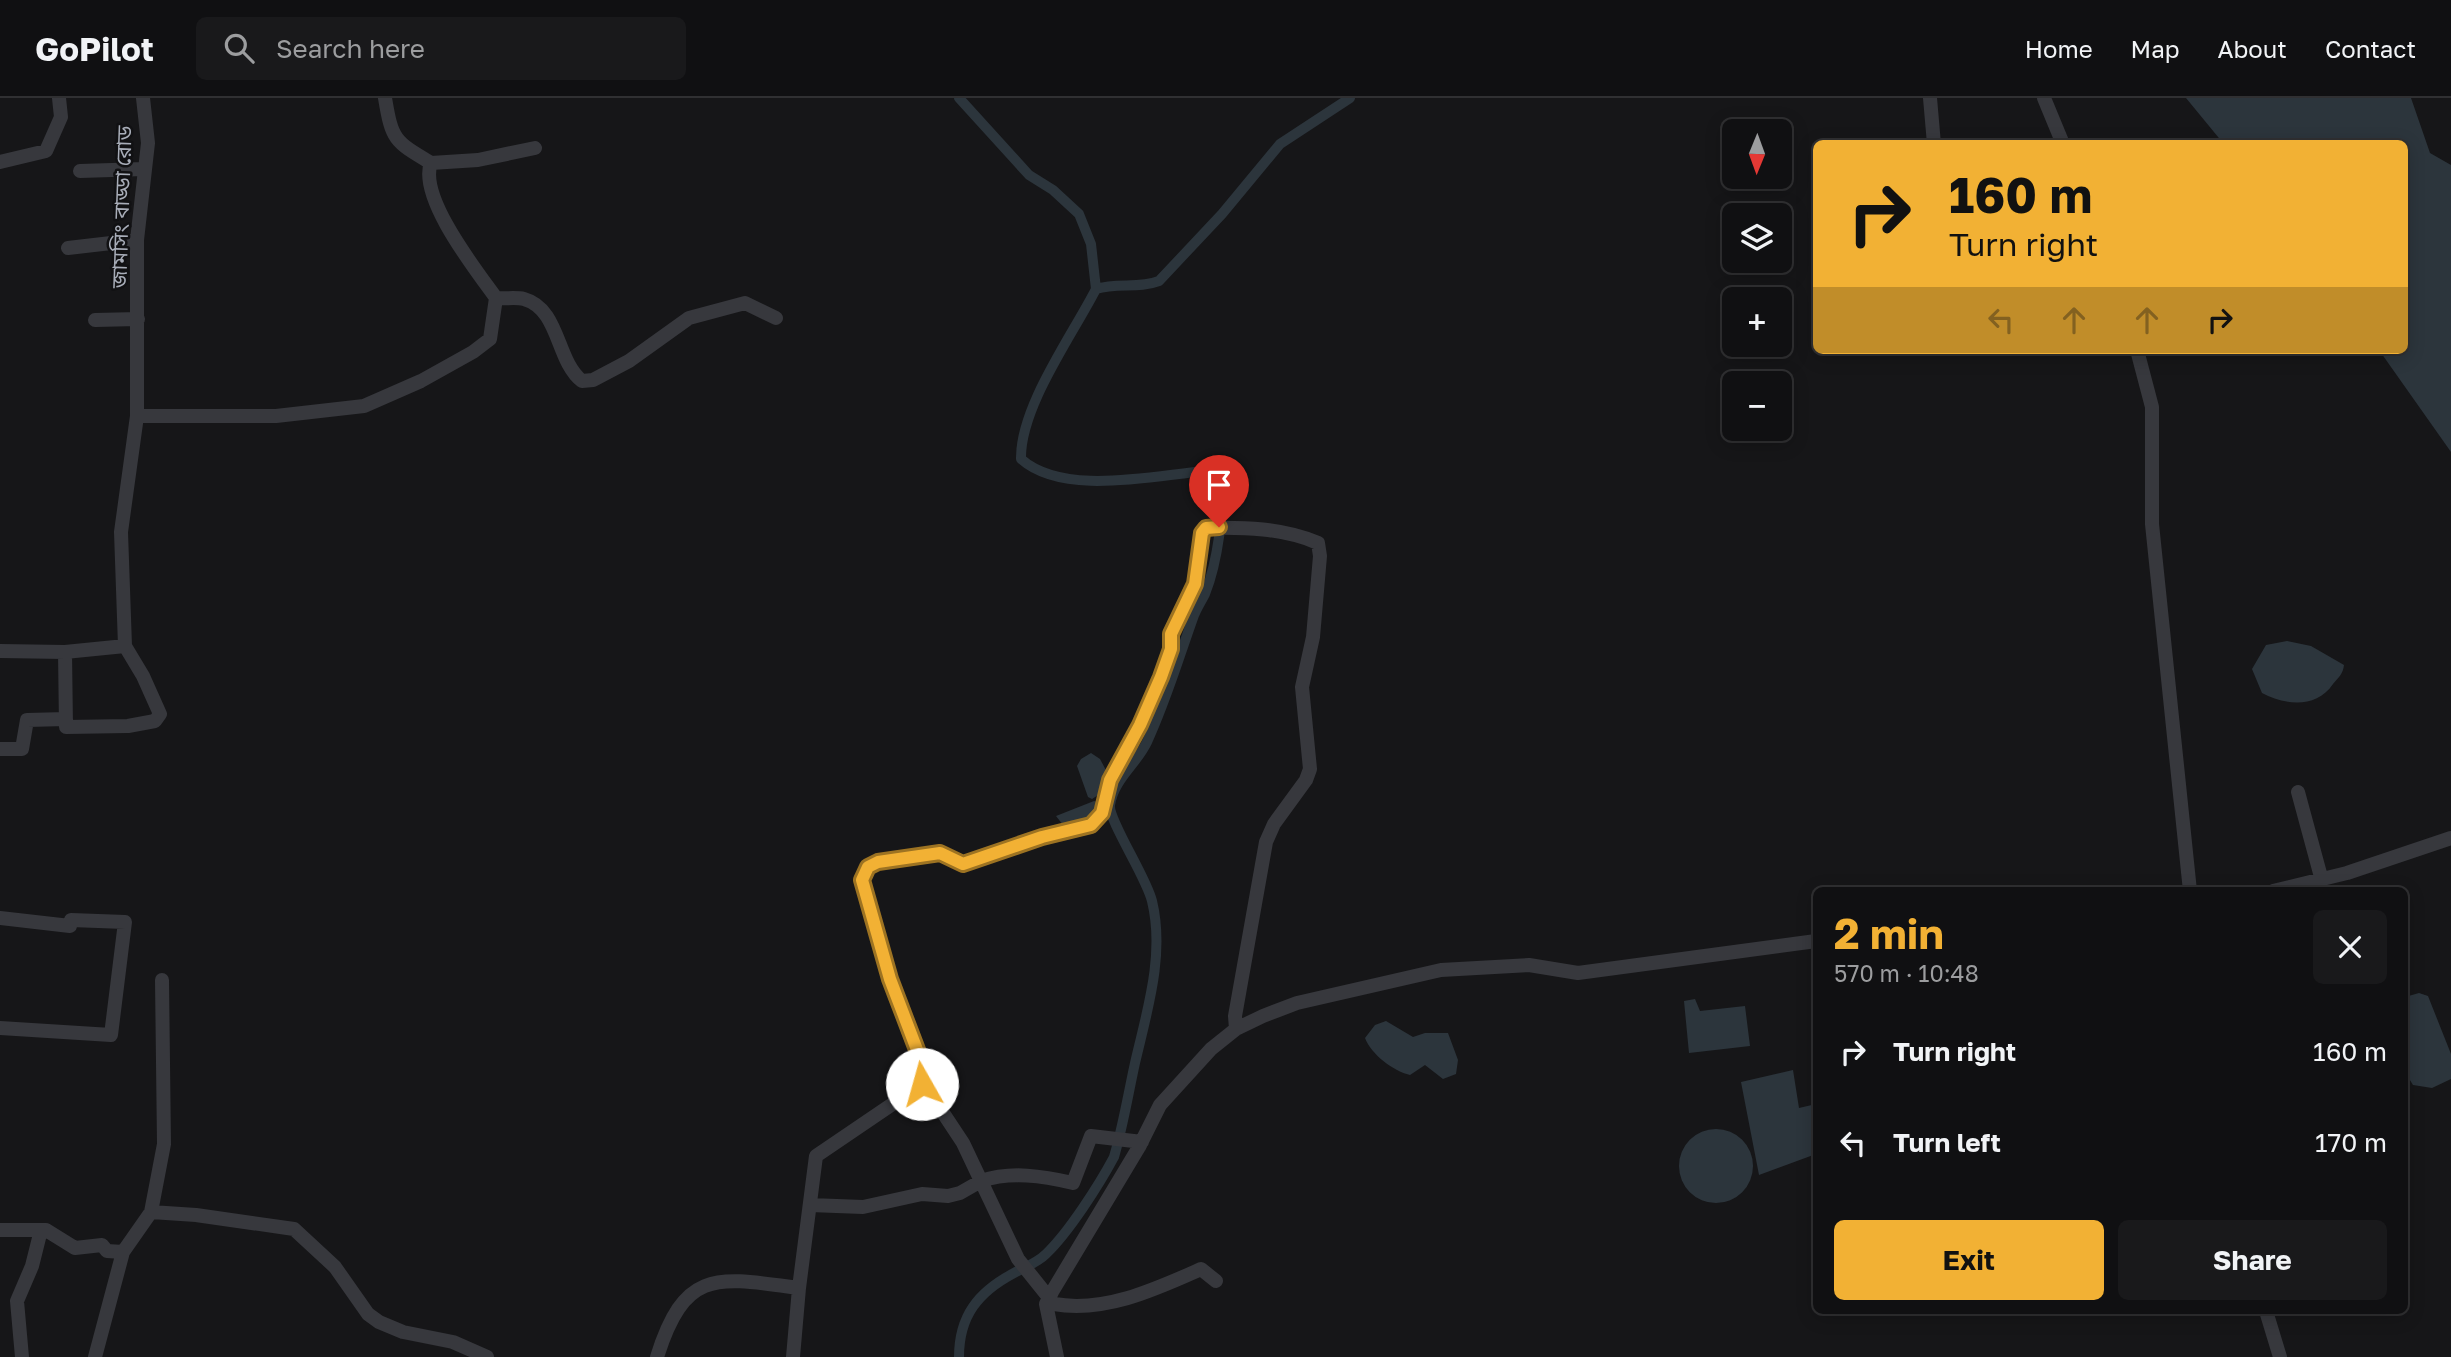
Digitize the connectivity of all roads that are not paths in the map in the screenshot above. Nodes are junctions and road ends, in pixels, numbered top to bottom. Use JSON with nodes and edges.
{"nodes":[{"id":1,"x":59,"y":98,"type":"edge"},
{"id":2,"x":143,"y":98,"type":"edge"},
{"id":3,"x":385,"y":98,"type":"edge"},
{"id":4,"x":1930,"y":98,"type":"edge"},
{"id":5,"x":2044,"y":98,"type":"edge"},
{"id":6,"x":1934,"y":140,"type":"edge"},
{"id":7,"x":2061,"y":140,"type":"edge"},
{"id":8,"x":536,"y":148,"type":"dead end"},
{"id":9,"x":0,"y":162,"type":"edge"},
{"id":10,"x":431,"y":163,"type":"junction"},
{"id":11,"x":144,"y":169,"type":"junction"},
{"id":12,"x":80,"y":171,"type":"dead end"},
{"id":13,"x":137,"y":240,"type":"junction"},
{"id":14,"x":68,"y":248,"type":"dead end"},
{"id":15,"x":496,"y":298,"type":"junction"},
{"id":16,"x":776,"y":318,"type":"dead end"},
{"id":17,"x":138,"y":319,"type":"junction"},
{"id":18,"x":95,"y":320,"type":"dead end"},
{"id":19,"x":2138,"y":354,"type":"edge"},
{"id":20,"x":137,"y":416,"type":"junction"},
{"id":21,"x":125,"y":646,"type":"junction"},
{"id":22,"x":0,"y":651,"type":"edge"},
{"id":23,"x":65,"y":652,"type":"junction"},
{"id":24,"x":66,"y":719,"type":"junction"},
{"id":25,"x":0,"y":749,"type":"edge"},
{"id":26,"x":2298,"y":792,"type":"dead end"},
{"id":27,"x":2451,"y":838,"type":"edge"},
{"id":28,"x":2321,"y":877,"type":"junction"},
{"id":29,"x":2190,"y":887,"type":"edge"},
{"id":30,"x":2287,"y":887,"type":"edge"},
{"id":31,"x":0,"y":918,"type":"edge"},
{"id":32,"x":1813,"y":941,"type":"edge"},
{"id":33,"x":162,"y":980,"type":"dead end"},
{"id":34,"x":0,"y":1028,"type":"edge"},
{"id":35,"x":1236,"y":1029,"type":"junction"},
{"id":36,"x":922,"y":1081,"type":"junction"},
{"id":37,"x":1142,"y":1142,"type":"junction"},
{"id":38,"x":981,"y":1181,"type":"junction"},
{"id":39,"x":810,"y":1205,"type":"junction"},
{"id":40,"x":151,"y":1212,"type":"junction"},
{"id":41,"x":0,"y":1230,"type":"edge"},
{"id":42,"x":41,"y":1230,"type":"junction"},
{"id":43,"x":123,"y":1252,"type":"junction"},
{"id":44,"x":1216,"y":1281,"type":"dead end"},
{"id":45,"x":799,"y":1288,"type":"junction"},
{"id":46,"x":1048,"y":1299,"type":"junction"},
{"id":47,"x":2267,"y":1314,"type":"edge"},
{"id":48,"x":22,"y":1357,"type":"edge"},
{"id":49,"x":95,"y":1357,"type":"edge"},
{"id":50,"x":487,"y":1357,"type":"edge"},
{"id":51,"x":657,"y":1357,"type":"edge"},
{"id":52,"x":793,"y":1357,"type":"edge"},
{"id":53,"x":1057,"y":1357,"type":"edge"},
{"id":54,"x":2280,"y":1357,"type":"edge"}],
"edges":[{"from":1,"to":9,"type":"street"},
{"from":2,"to":11,"type":"street","name":"জামসিং বাড্ডা রোড"},
{"from":3,"to":10,"type":"street"},
{"from":4,"to":6,"type":"street"},
{"from":5,"to":7,"type":"street"},
{"from":8,"to":10,"type":"street"},
{"from":10,"to":15,"type":"street"},
{"from":11,"to":12,"type":"street"},
{"from":11,"to":13,"type":"street","name":"জামসিং বাড্ডা রোড"},
{"from":13,"to":14,"type":"street"},
{"from":13,"to":17,"type":"street","name":"জামসিং বাড্ডা রোড"},
{"from":15,"to":16,"type":"street"},
{"from":15,"to":20,"type":"street"},
{"from":17,"to":18,"type":"street"},
{"from":17,"to":20,"type":"street","name":"জামসিং বাড্ডা রোড"},
{"from":19,"to":29,"type":"street"},
{"from":20,"to":21,"type":"street","name":"জামসিং বাড্ডা রোড"},
{"from":21,"to":23,"type":"street"},
{"from":21,"to":24,"type":"street"},
{"from":22,"to":23,"type":"street"},
{"from":23,"to":24,"type":"street"},
{"from":24,"to":25,"type":"street"},
{"from":26,"to":28,"type":"street"},
{"from":27,"to":28,"type":"street"},
{"from":28,"to":30,"type":"street"},
{"from":31,"to":34,"type":"street"},
{"from":32,"to":35,"type":"street"},
{"from":33,"to":40,"type":"street"},
{"from":35,"to":36,"type":"street"},
{"from":35,"to":37,"type":"street"},
{"from":36,"to":38,"type":"street"},
{"from":36,"to":39,"type":"street"},
{"from":37,"to":38,"type":"street"},
{"from":37,"to":46,"type":"street"},
{"from":38,"to":39,"type":"street"},
{"from":38,"to":46,"type":"street"},
{"from":39,"to":45,"type":"street"},
{"from":40,"to":43,"type":"street"},
{"from":40,"to":50,"type":"street"},
{"from":41,"to":42,"type":"street"},
{"from":42,"to":43,"type":"street"},
{"from":42,"to":48,"type":"street"},
{"from":43,"to":49,"type":"street"},
{"from":44,"to":46,"type":"street"},
{"from":45,"to":51,"type":"street"},
{"from":45,"to":52,"type":"street"},
{"from":46,"to":53,"type":"street"},
{"from":47,"to":54,"type":"street"}]}
